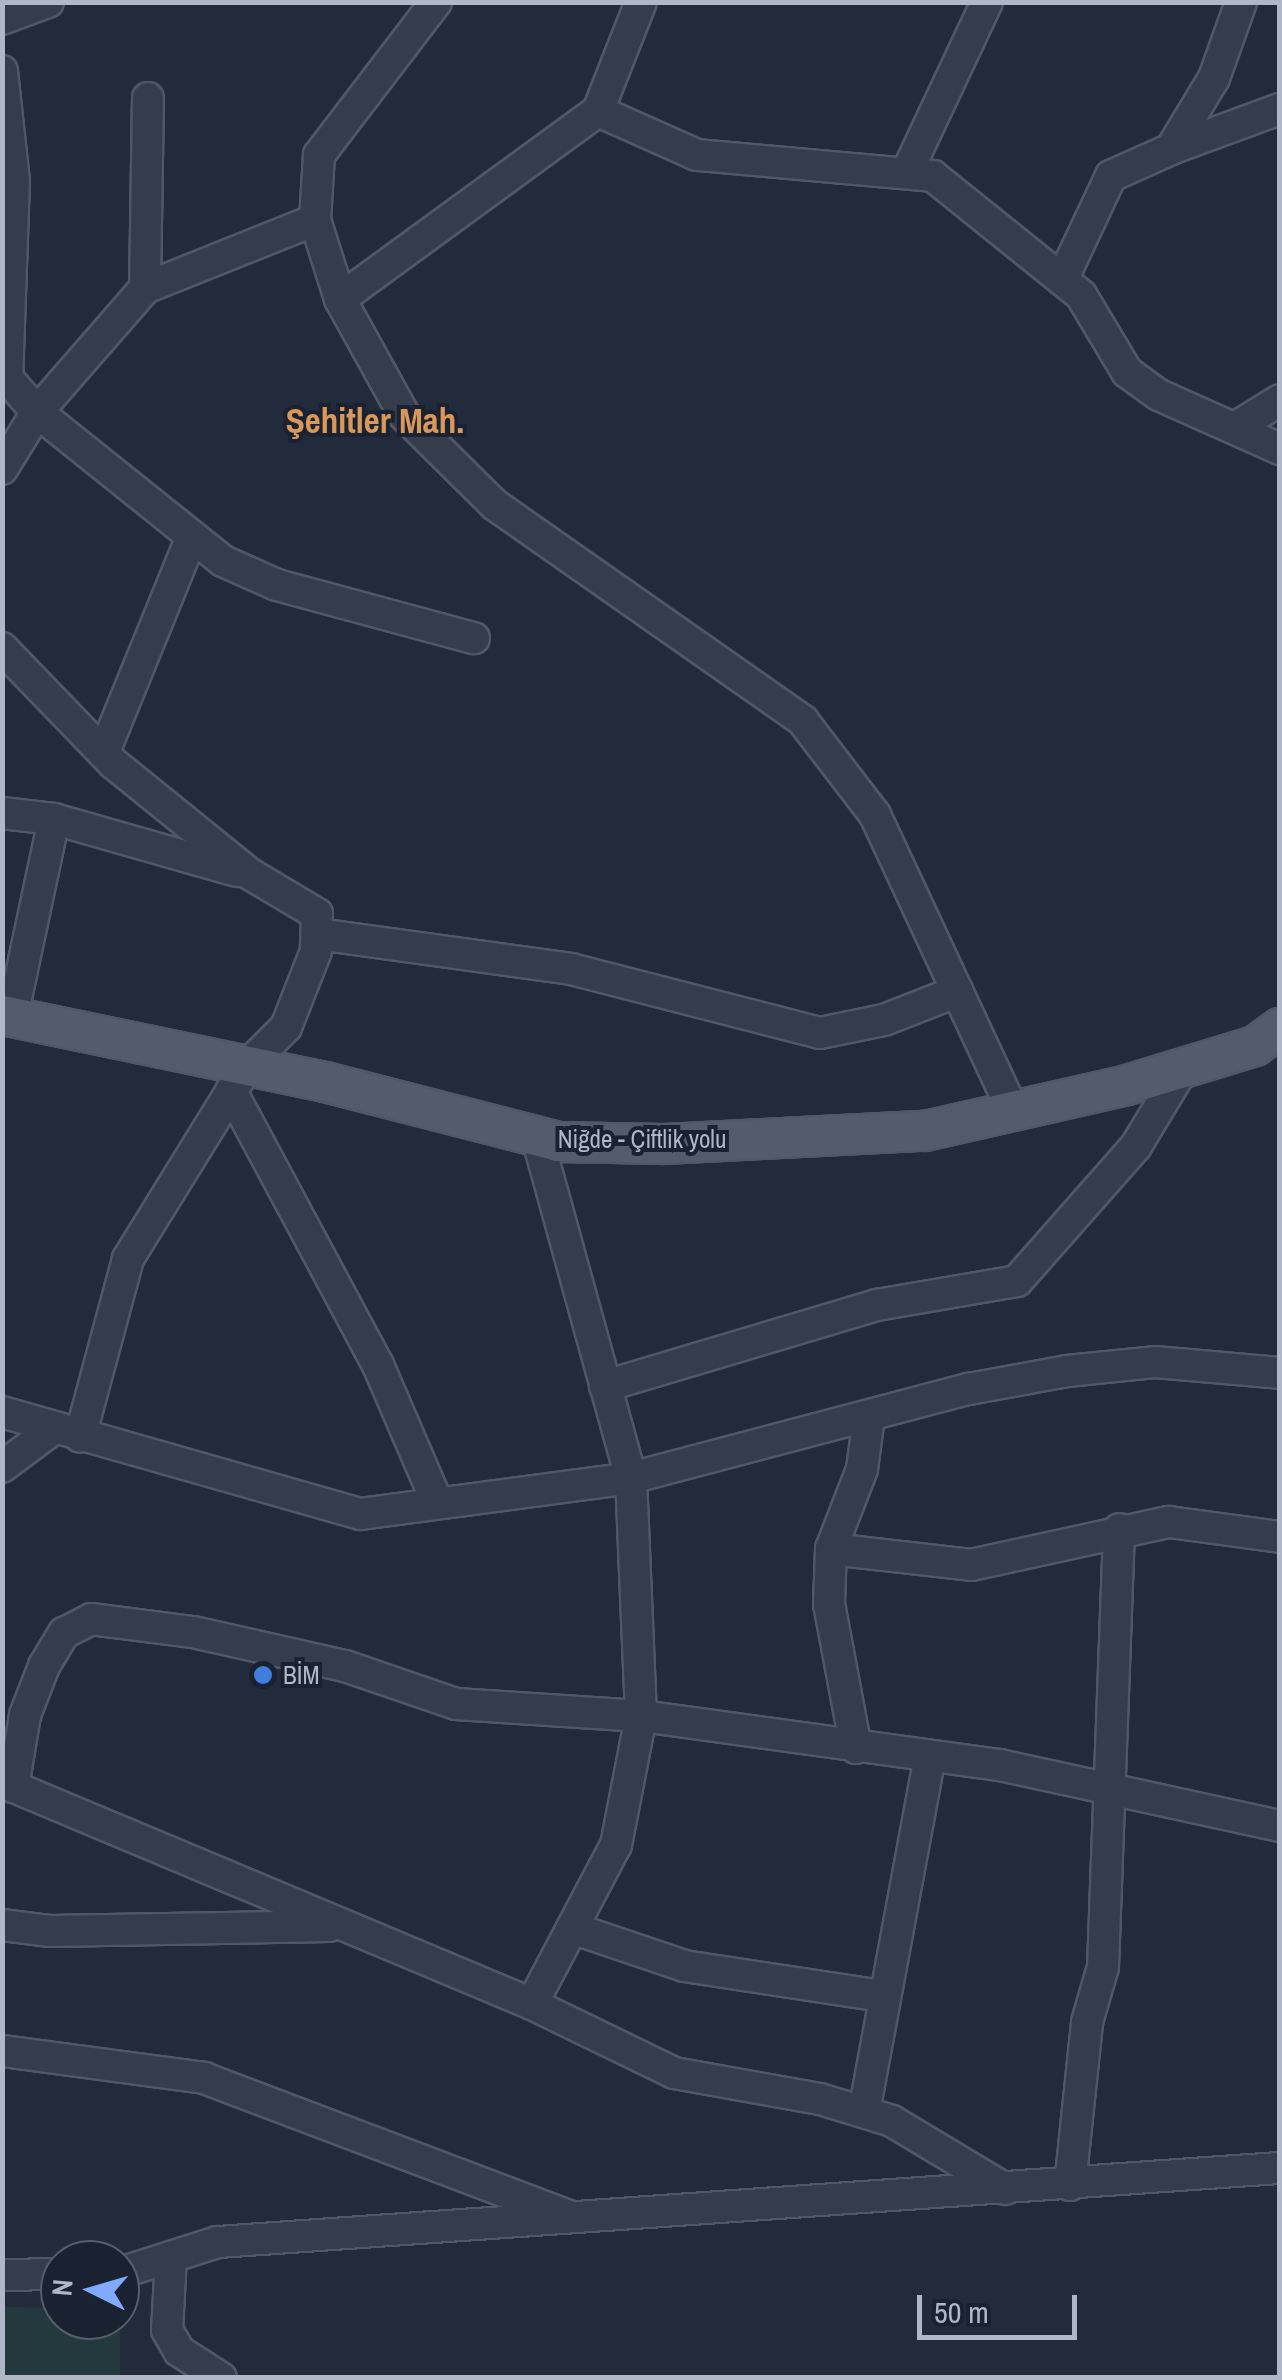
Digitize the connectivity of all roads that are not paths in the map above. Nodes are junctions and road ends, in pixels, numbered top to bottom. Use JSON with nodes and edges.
{"nodes":[{"id":1,"x":48,"y":2,"type":"edge"},
{"id":2,"x":436,"y":2,"type":"edge"},
{"id":3,"x":641,"y":2,"type":"edge"},
{"id":4,"x":987,"y":2,"type":"edge"},
{"id":5,"x":1241,"y":2,"type":"edge"},
{"id":6,"x":2,"y":19,"type":"edge"},
{"id":7,"x":2,"y":70,"type":"edge"},
{"id":8,"x":148,"y":98,"type":"dead end"},
{"id":9,"x":1280,"y":109,"type":"edge"},
{"id":10,"x":598,"y":110,"type":"junction"},
{"id":11,"x":1171,"y":149,"type":"junction"},
{"id":12,"x":907,"y":172,"type":"junction"},
{"id":13,"x":315,"y":220,"type":"junction"},
{"id":14,"x":1062,"y":280,"type":"junction"},
{"id":15,"x":145,"y":288,"type":"junction"},
{"id":16,"x":4,"y":298,"type":"edge"},
{"id":17,"x":340,"y":299,"type":"junction"},
{"id":18,"x":5,"y":378,"type":"edge"},
{"id":19,"x":1280,"y":400,"type":"edge"},
{"id":20,"x":38,"y":412,"type":"junction"},
{"id":21,"x":1238,"y":426,"type":"junction"},
{"id":22,"x":1280,"y":449,"type":"edge"},
{"id":23,"x":2,"y":469,"type":"edge"},
{"id":24,"x":192,"y":539,"type":"junction"},
{"id":25,"x":474,"y":638,"type":"dead end"},
{"id":26,"x":2,"y":648,"type":"edge"},
{"id":27,"x":104,"y":752,"type":"junction"},
{"id":28,"x":2,"y":813,"type":"edge"},
{"id":29,"x":54,"y":819,"type":"junction"},
{"id":30,"x":250,"y":874,"type":"junction"},
{"id":31,"x":316,"y":934,"type":"junction"},
{"id":32,"x":958,"y":991,"type":"junction"},
{"id":33,"x":7,"y":1016,"type":"edge"},
{"id":34,"x":1280,"y":1028,"type":"edge"},
{"id":35,"x":1183,"y":1068,"type":"junction"},
{"id":36,"x":239,"y":1078,"type":"junction"},
{"id":37,"x":1013,"y":1111,"type":"junction"},
{"id":38,"x":536,"y":1136,"type":"junction"},
{"id":39,"x":1280,"y":1373,"type":"edge"},
{"id":40,"x":605,"y":1386,"type":"junction"},
{"id":41,"x":2,"y":1412,"type":"edge"},
{"id":42,"x":869,"y":1417,"type":"junction"},
{"id":43,"x":66,"y":1433,"type":"junction"},
{"id":44,"x":2,"y":1467,"type":"edge"},
{"id":45,"x":630,"y":1478,"type":"junction"},
{"id":46,"x":437,"y":1502,"type":"junction"},
{"id":47,"x":1118,"y":1529,"type":"junction"},
{"id":48,"x":1280,"y":1536,"type":"edge"},
{"id":49,"x":831,"y":1550,"type":"junction"},
{"id":50,"x":641,"y":1716,"type":"junction"},
{"id":51,"x":856,"y":1748,"type":"junction"},
{"id":52,"x":930,"y":1757,"type":"junction"},
{"id":53,"x":8,"y":1784,"type":"edge"},
{"id":54,"x":1106,"y":1788,"type":"junction"},
{"id":55,"x":1280,"y":1826,"type":"edge"},
{"id":56,"x":2,"y":1925,"type":"edge"},
{"id":57,"x":342,"y":1926,"type":"junction"},
{"id":58,"x":572,"y":1928,"type":"junction"},
{"id":59,"x":883,"y":1996,"type":"junction"},
{"id":60,"x":532,"y":2004,"type":"junction"},
{"id":61,"x":2,"y":2051,"type":"edge"},
{"id":62,"x":864,"y":2112,"type":"junction"},
{"id":63,"x":1280,"y":2168,"type":"edge"},
{"id":64,"x":1070,"y":2185,"type":"junction"},
{"id":65,"x":1005,"y":2190,"type":"junction"},
{"id":66,"x":581,"y":2220,"type":"junction"},
{"id":67,"x":171,"y":2257,"type":"junction"},
{"id":68,"x":140,"y":2267,"type":"edge"},
{"id":69,"x":40,"y":2274,"type":"edge"},
{"id":70,"x":2,"y":2275,"type":"edge"},
{"id":71,"x":221,"y":2378,"type":"edge"}],
"edges":[{"from":1,"to":6,"type":"street"},
{"from":2,"to":13,"type":"street"},
{"from":3,"to":10,"type":"street"},
{"from":4,"to":12,"type":"street"},
{"from":5,"to":11,"type":"street"},
{"from":7,"to":16,"type":"street"},
{"from":8,"to":15,"type":"street"},
{"from":9,"to":11,"type":"street"},
{"from":10,"to":12,"type":"street"},
{"from":10,"to":17,"type":"street"},
{"from":11,"to":14,"type":"street"},
{"from":12,"to":14,"type":"street"},
{"from":13,"to":15,"type":"street"},
{"from":13,"to":17,"type":"street"},
{"from":14,"to":21,"type":"street"},
{"from":15,"to":20,"type":"street"},
{"from":16,"to":18,"type":"street"},
{"from":17,"to":32,"type":"street"},
{"from":18,"to":20,"type":"street"},
{"from":19,"to":21,"type":"street"},
{"from":20,"to":23,"type":"street"},
{"from":20,"to":24,"type":"street"},
{"from":21,"to":22,"type":"street"},
{"from":24,"to":25,"type":"street"},
{"from":24,"to":27,"type":"street"},
{"from":26,"to":27,"type":"street"},
{"from":27,"to":30,"type":"street"},
{"from":28,"to":29,"type":"street"},
{"from":29,"to":30,"type":"street"},
{"from":29,"to":33,"type":"street"},
{"from":30,"to":31,"type":"street"},
{"from":31,"to":32,"type":"street"},
{"from":31,"to":36,"type":"street"},
{"from":32,"to":37,"type":"street"},
{"from":33,"to":36,"type":"main road","name":"Niğde - Çiftlik yolu"},
{"from":34,"to":35,"type":"main road","name":"Niğde - Çiftlik yolu"},
{"from":35,"to":37,"type":"main road","name":"Niğde - Çiftlik yolu"},
{"from":35,"to":40,"type":"street"},
{"from":36,"to":38,"type":"main road","name":"Niğde - Çiftlik yolu"},
{"from":36,"to":43,"type":"street"},
{"from":36,"to":46,"type":"street"},
{"from":37,"to":38,"type":"main road","name":"Niğde - Çiftlik yolu"},
{"from":38,"to":40,"type":"street"},
{"from":39,"to":42,"type":"street"},
{"from":40,"to":45,"type":"street"},
{"from":41,"to":43,"type":"street"},
{"from":42,"to":45,"type":"street"},
{"from":42,"to":49,"type":"street"},
{"from":43,"to":44,"type":"street"},
{"from":43,"to":46,"type":"street"},
{"from":45,"to":46,"type":"street"},
{"from":45,"to":50,"type":"street"},
{"from":47,"to":48,"type":"street"},
{"from":47,"to":49,"type":"street"},
{"from":47,"to":54,"type":"street"},
{"from":49,"to":51,"type":"street"},
{"from":50,"to":51,"type":"street"},
{"from":50,"to":53,"type":"street"},
{"from":50,"to":58,"type":"street"},
{"from":51,"to":52,"type":"street"},
{"from":52,"to":54,"type":"street"},
{"from":52,"to":59,"type":"street"},
{"from":53,"to":57,"type":"street"},
{"from":54,"to":55,"type":"street"},
{"from":54,"to":64,"type":"street"},
{"from":56,"to":57,"type":"street"},
{"from":57,"to":60,"type":"street"},
{"from":58,"to":59,"type":"street"},
{"from":58,"to":60,"type":"street"},
{"from":59,"to":62,"type":"street"},
{"from":60,"to":62,"type":"street"},
{"from":61,"to":66,"type":"street"},
{"from":62,"to":65,"type":"street"},
{"from":63,"to":64,"type":"street"},
{"from":64,"to":65,"type":"street"},
{"from":65,"to":66,"type":"street"},
{"from":66,"to":67,"type":"street"},
{"from":67,"to":68,"type":"street"},
{"from":67,"to":71,"type":"street"},
{"from":69,"to":70,"type":"street"}]}
